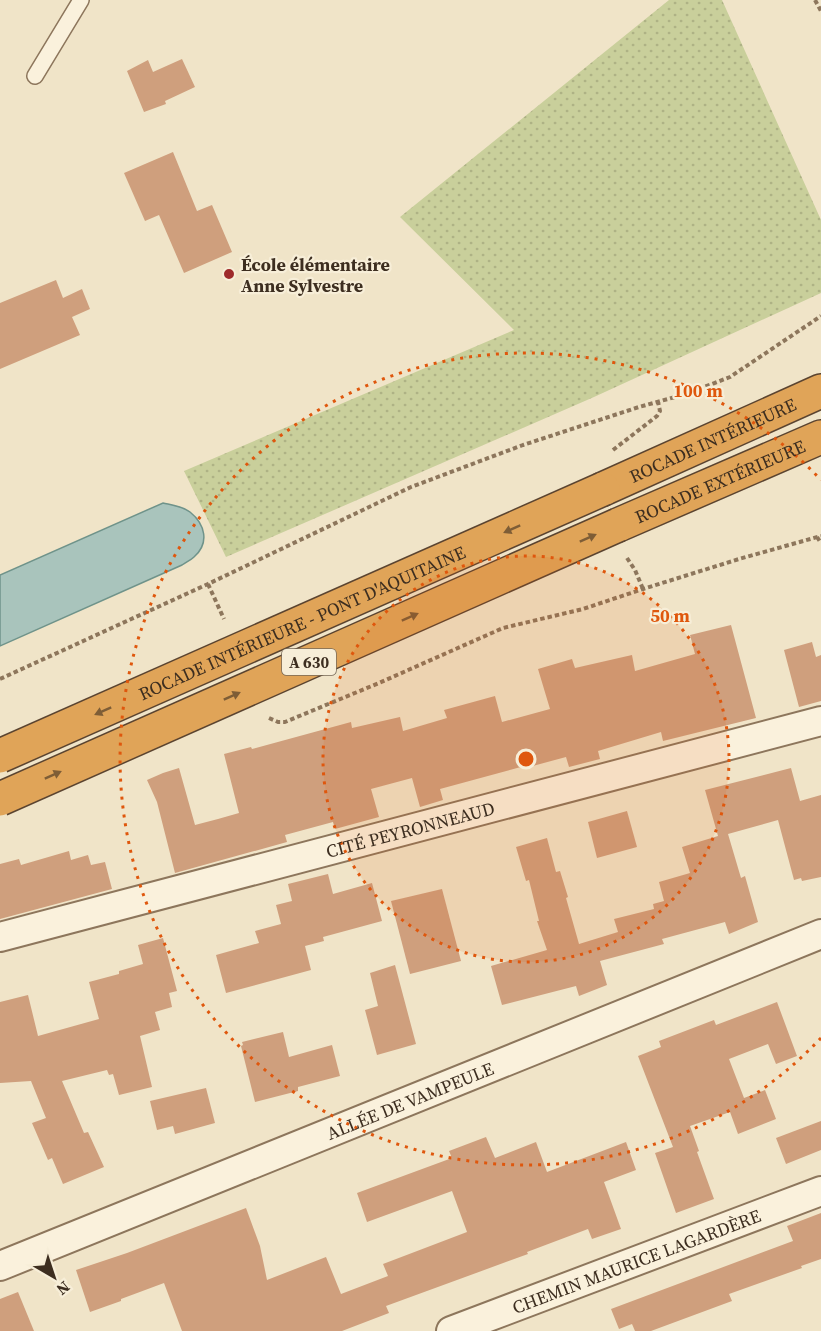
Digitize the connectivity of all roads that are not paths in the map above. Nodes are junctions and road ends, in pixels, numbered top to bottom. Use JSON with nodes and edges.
{"nodes":[{"id":1,"x":81,"y":0,"type":"edge"},
{"id":2,"x":35,"y":76,"type":"dead end"},
{"id":3,"x":821,"y":391,"type":"edge"},
{"id":4,"x":821,"y":437,"type":"edge"},
{"id":5,"x":603,"y":489,"type":"joint"},
{"id":6,"x":821,"y":721,"type":"edge"},
{"id":7,"x":0,"y":756,"type":"edge"},
{"id":8,"x":0,"y":799,"type":"edge"},
{"id":9,"x":821,"y":934,"type":"edge"},
{"id":10,"x":0,"y":938,"type":"edge"},
{"id":11,"x":821,"y":1191,"type":"edge"},
{"id":12,"x":0,"y":1266,"type":"edge"},
{"id":13,"x":452,"y":1331,"type":"edge"}],
"edges":[{"from":1,"to":2,"type":"lane"},
{"from":3,"to":5,"type":"highway","name":"ROCADE INTÉRIEURE","number":"A 630"},
{"from":8,"to":4,"type":"highway","name":"ROCADE EXTÉRIEURE","number":"A 630","one_way":true,"bridge":true},
{"from":5,"to":7,"type":"highway","name":"ROCADE INTÉRIEURE - PONT D'AQUITAINE","number":"A 630","one_way":true,"bridge":true},
{"from":6,"to":10,"type":"street","name":"CITÉ PEYRONNEAUD"},
{"from":9,"to":12,"type":"street","name":"ALLÉE DE VAMPEULE"},
{"from":11,"to":13,"type":"street","name":"CHEMIN MAURICE LAGARDÈRE"}]}
